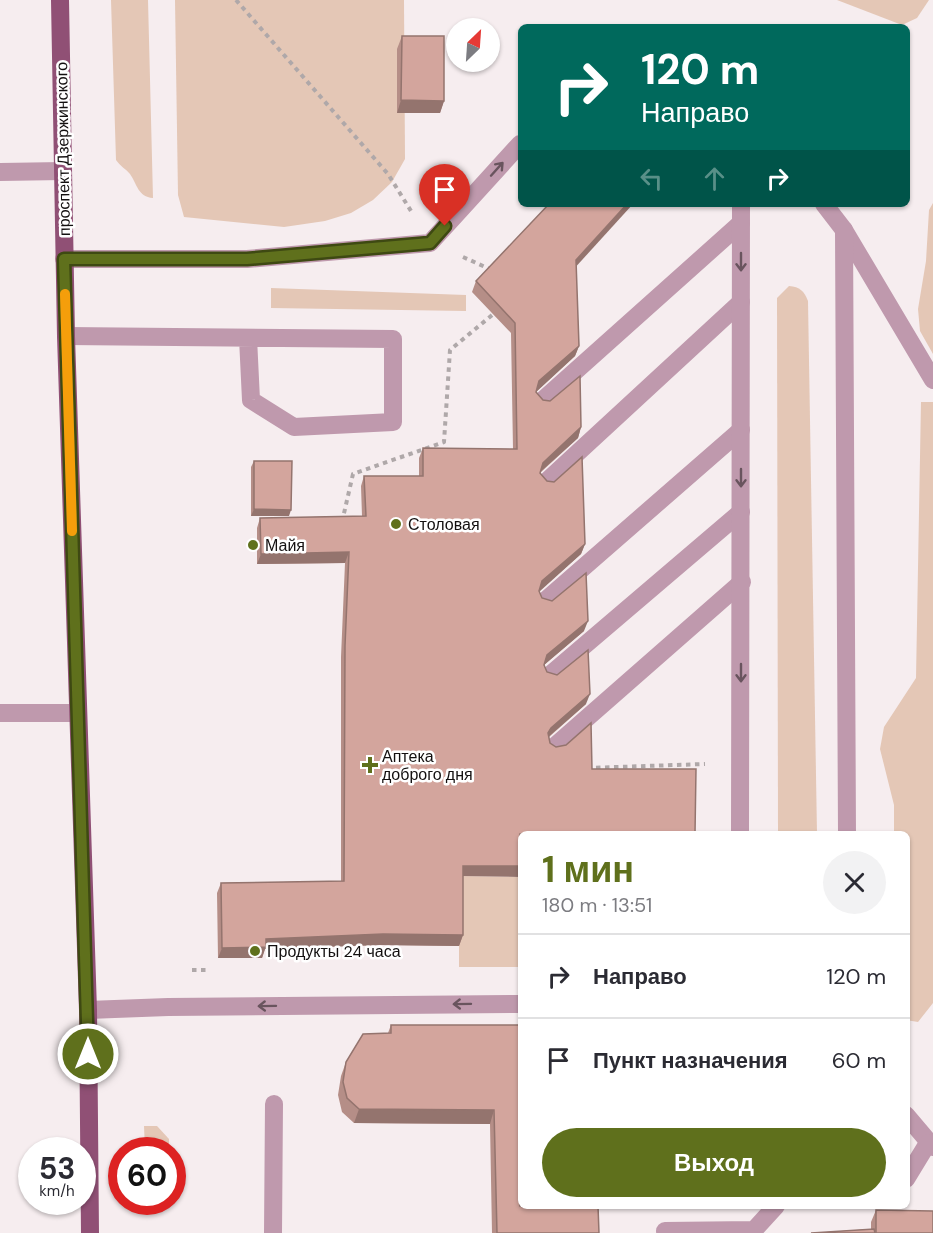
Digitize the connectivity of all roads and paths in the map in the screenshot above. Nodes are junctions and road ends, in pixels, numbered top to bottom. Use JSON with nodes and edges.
{"nodes":[{"id":1,"x":60,"y":0,"type":"edge"},
{"id":2,"x":236,"y":0,"type":"edge"},
{"id":3,"x":518,"y":146,"type":"edge"},
{"id":4,"x":63,"y":171,"type":"junction"},
{"id":5,"x":0,"y":172,"type":"edge"},
{"id":6,"x":741,"y":207,"type":"edge"},
{"id":7,"x":826,"y":207,"type":"edge"},
{"id":8,"x":741,"y":224,"type":"junction"},
{"id":9,"x":844,"y":230,"type":"junction"},
{"id":10,"x":430,"y":243,"type":"junction"},
{"id":11,"x":64,"y":259,"type":"junction"},
{"id":12,"x":495,"y":271,"type":"edge"},
{"id":13,"x":741,"y":302,"type":"junction"},
{"id":14,"x":66,"y":336,"type":"junction"},
{"id":15,"x":248,"y":338,"type":"junction"},
{"id":16,"x":933,"y":380,"type":"edge"},
{"id":17,"x":543,"y":400,"type":"edge"},
{"id":18,"x":741,"y":430,"type":"junction"},
{"id":19,"x":547,"y":481,"type":"edge"},
{"id":20,"x":741,"y":512,"type":"junction"},
{"id":21,"x":742,"y":582,"type":"junction"},
{"id":22,"x":546,"y":600,"type":"edge"},
{"id":23,"x":551,"y":674,"type":"edge"},
{"id":24,"x":0,"y":713,"type":"edge"},
{"id":25,"x":78,"y":713,"type":"junction"},
{"id":26,"x":555,"y":746,"type":"edge"},
{"id":27,"x":740,"y":831,"type":"edge"},
{"id":28,"x":848,"y":831,"type":"edge"},
{"id":29,"x":351,"y":941,"type":"edge"},
{"id":30,"x":351,"y":952,"type":"edge"},
{"id":31,"x":518,"y":1004,"type":"edge"},
{"id":32,"x":88,"y":1010,"type":"junction"},
{"id":33,"x":274,"y":1104,"type":"dead end"},
{"id":34,"x":910,"y":1120,"type":"edge"},
{"id":35,"x":930,"y":1145,"type":"edge"},
{"id":36,"x":910,"y":1173,"type":"edge"},
{"id":37,"x":773,"y":1209,"type":"edge"},
{"id":38,"x":665,"y":1231,"type":"dead end"},
{"id":39,"x":90,"y":1233,"type":"edge"},
{"id":40,"x":273,"y":1233,"type":"edge"}],
"edges":[{"from":1,"to":4,"type":"main road","name":"проспект Дзержинского"},
{"from":2,"to":10,"type":"path"},
{"from":10,"to":3,"type":"lane","one_way":true},
{"from":4,"to":5,"type":"lane"},
{"from":4,"to":11,"type":"main road","name":"проспект Дзержинского"},
{"from":6,"to":8,"type":"lane"},
{"from":7,"to":9,"type":"lane"},
{"from":8,"to":13,"type":"lane","one_way":true},
{"from":8,"to":17,"type":"lane"},
{"from":9,"to":16,"type":"lane"},
{"from":9,"to":28,"type":"lane"},
{"from":10,"to":11,"type":"lane"},
{"from":10,"to":12,"type":"path"},
{"from":11,"to":14,"type":"main road","name":"проспект Дзержинского"},
{"from":13,"to":18,"type":"lane"},
{"from":13,"to":19,"type":"lane"},
{"from":14,"to":15,"type":"lane"},
{"from":14,"to":25,"type":"main road","name":"проспект Дзержинского"},
{"from":15,"to":15,"type":"lane"},
{"from":18,"to":20,"type":"lane","one_way":true},
{"from":18,"to":22,"type":"lane"},
{"from":20,"to":21,"type":"lane"},
{"from":20,"to":23,"type":"lane"},
{"from":21,"to":26,"type":"lane"},
{"from":21,"to":27,"type":"lane","one_way":true},
{"from":24,"to":25,"type":"lane"},
{"from":25,"to":32,"type":"main road","name":"проспект Дзержинского"},
{"from":29,"to":30,"type":"path"},
{"from":31,"to":32,"type":"lane","one_way":true},
{"from":32,"to":39,"type":"main road","name":"проспект Дзержинского"},
{"from":33,"to":40,"type":"lane"},
{"from":34,"to":35,"type":"lane"},
{"from":35,"to":36,"type":"lane"},
{"from":37,"to":38,"type":"lane"}]}
